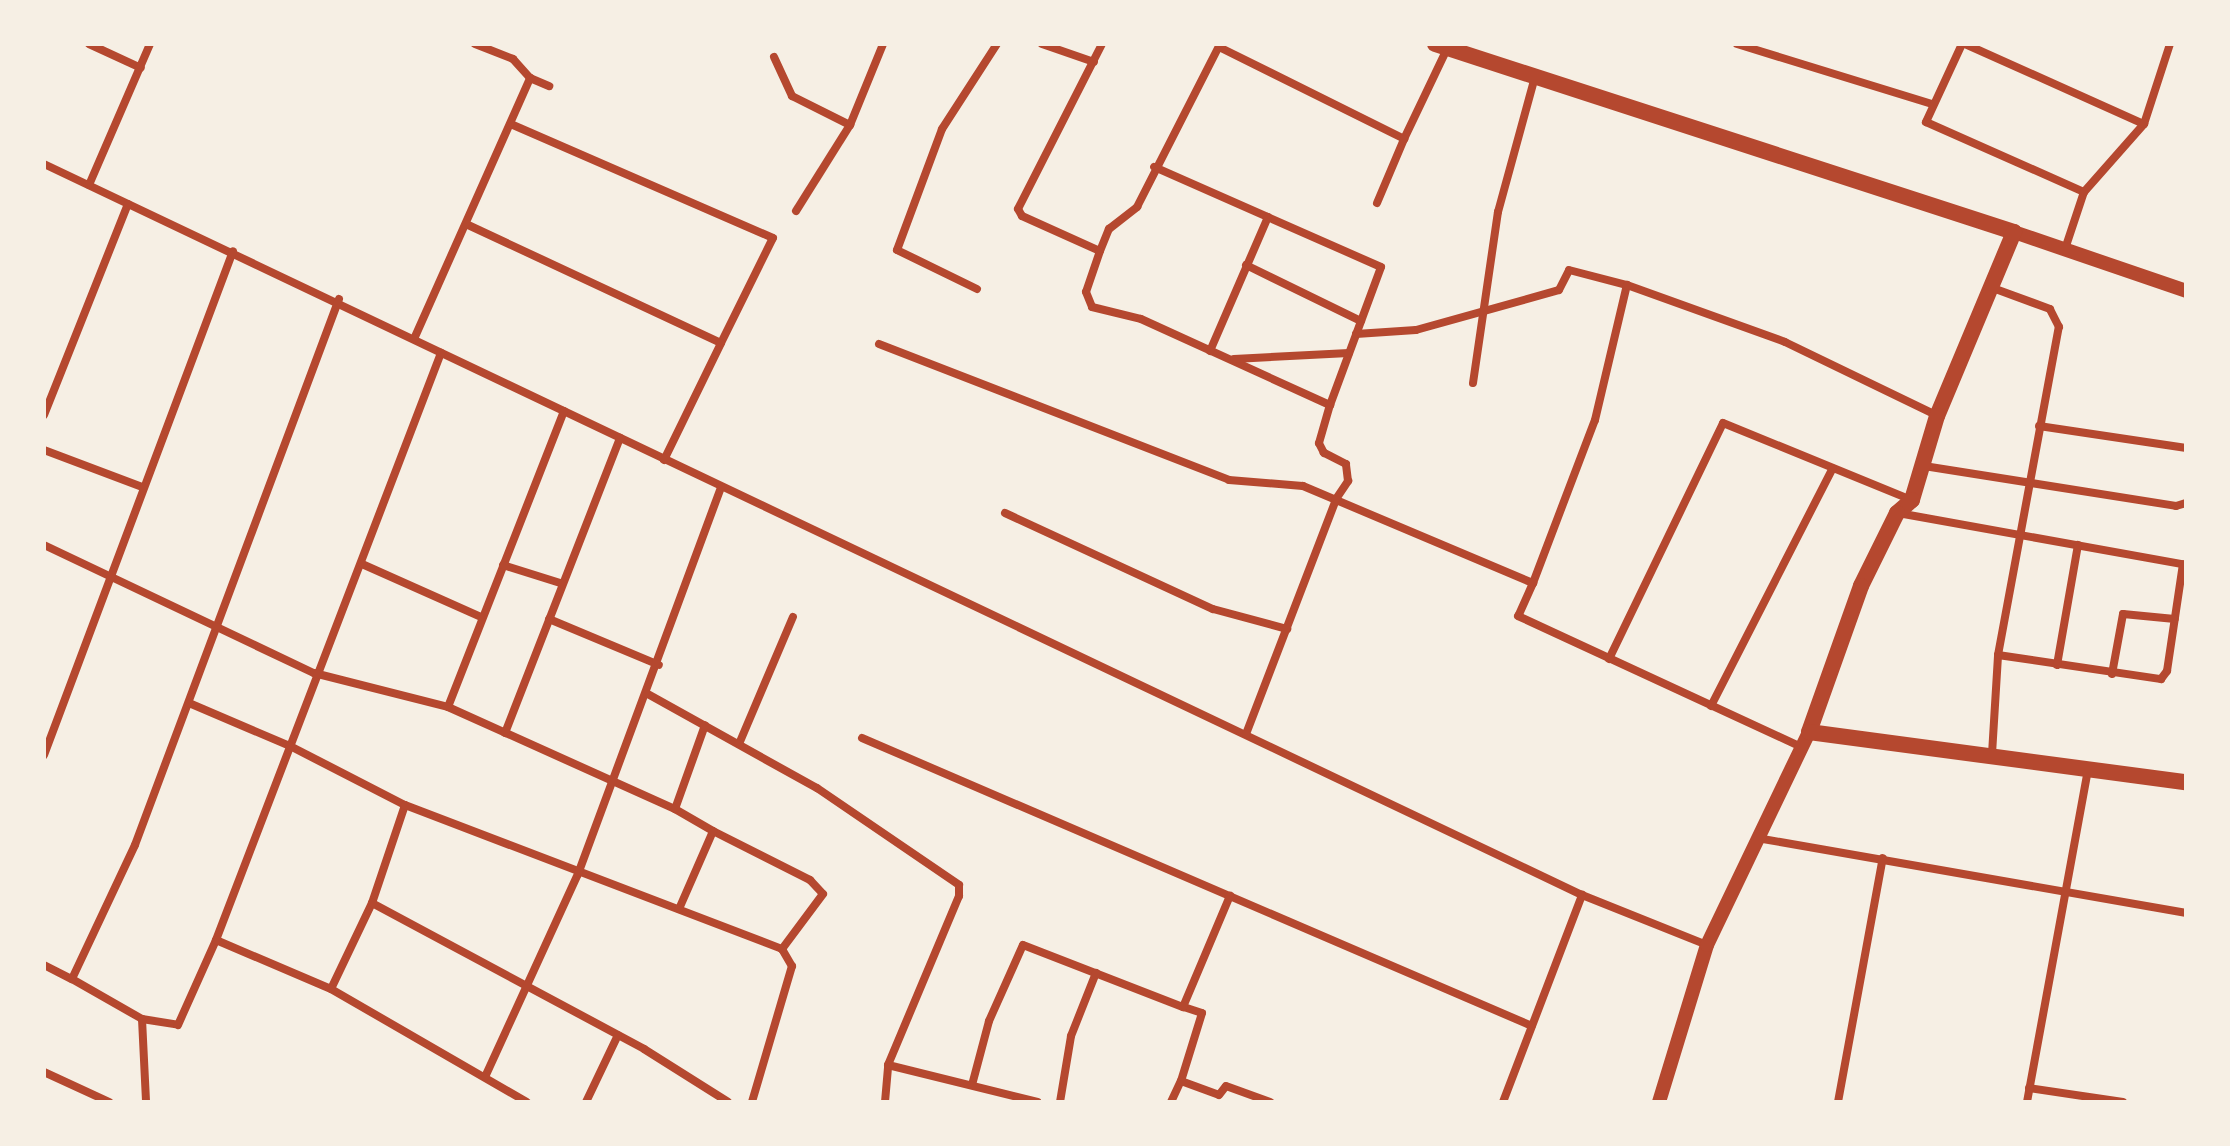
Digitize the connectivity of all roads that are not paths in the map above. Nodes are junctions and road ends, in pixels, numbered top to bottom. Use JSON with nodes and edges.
{"nodes":[{"id":1,"x":89,"y":44,"type":"edge"},
{"id":2,"x":150,"y":44,"type":"edge"},
{"id":3,"x":475,"y":44,"type":"edge"},
{"id":4,"x":883,"y":44,"type":"edge"},
{"id":5,"x":997,"y":44,"type":"edge"},
{"id":6,"x":1042,"y":44,"type":"edge"},
{"id":7,"x":1102,"y":44,"type":"edge"},
{"id":8,"x":1737,"y":44,"type":"edge"},
{"id":9,"x":1964,"y":44,"type":"edge"},
{"id":10,"x":2170,"y":44,"type":"edge"},
{"id":11,"x":1220,"y":46,"type":"edge"},
{"id":12,"x":1441,"y":46,"type":"edge"},
{"id":13,"x":774,"y":57,"type":"dead end"},
{"id":14,"x":1094,"y":62,"type":"junction"},
{"id":15,"x":141,"y":68,"type":"junction"},
{"id":16,"x":1535,"y":77,"type":"junction"},
{"id":17,"x":530,"y":78,"type":"junction"},
{"id":18,"x":549,"y":86,"type":"dead end"},
{"id":19,"x":1932,"y":104,"type":"junction"},
{"id":20,"x":511,"y":124,"type":"junction"},
{"id":21,"x":2144,"y":124,"type":"junction"},
{"id":22,"x":850,"y":125,"type":"junction"},
{"id":23,"x":1404,"y":139,"type":"junction"},
{"id":24,"x":44,"y":164,"type":"edge"},
{"id":25,"x":1154,"y":167,"type":"junction"},
{"id":26,"x":89,"y":185,"type":"junction"},
{"id":27,"x":2084,"y":192,"type":"junction"},
{"id":28,"x":1377,"y":203,"type":"dead end"},
{"id":29,"x":128,"y":204,"type":"junction"},
{"id":30,"x":796,"y":211,"type":"dead end"},
{"id":31,"x":1268,"y":217,"type":"junction"},
{"id":32,"x":466,"y":224,"type":"junction"},
{"id":33,"x":2014,"y":232,"type":"junction"},
{"id":34,"x":2065,"y":249,"type":"junction"},
{"id":35,"x":233,"y":251,"type":"junction"},
{"id":36,"x":1100,"y":251,"type":"junction"},
{"id":37,"x":1246,"y":265,"type":"junction"},
{"id":38,"x":1627,"y":285,"type":"junction"},
{"id":39,"x":1993,"y":288,"type":"junction"},
{"id":40,"x":977,"y":289,"type":"dead end"},
{"id":41,"x":2186,"y":291,"type":"edge"},
{"id":42,"x":339,"y":299,"type":"junction"},
{"id":43,"x":1483,"y":311,"type":"junction"},
{"id":44,"x":1361,"y":321,"type":"junction"},
{"id":45,"x":1356,"y":334,"type":"junction"},
{"id":46,"x":414,"y":339,"type":"junction"},
{"id":47,"x":721,"y":343,"type":"junction"},
{"id":48,"x":879,"y":344,"type":"dead end"},
{"id":49,"x":1210,"y":351,"type":"junction"},
{"id":50,"x":441,"y":353,"type":"junction"},
{"id":51,"x":1349,"y":353,"type":"junction"},
{"id":52,"x":1229,"y":360,"type":"junction"},
{"id":53,"x":1473,"y":383,"type":"dead end"},
{"id":54,"x":1330,"y":405,"type":"junction"},
{"id":55,"x":564,"y":411,"type":"junction"},
{"id":56,"x":44,"y":415,"type":"edge"},
{"id":57,"x":1937,"y":416,"type":"junction"},
{"id":58,"x":2039,"y":426,"type":"junction"},
{"id":59,"x":620,"y":438,"type":"junction"},
{"id":60,"x":2186,"y":448,"type":"edge"},
{"id":61,"x":44,"y":450,"type":"edge"},
{"id":62,"x":664,"y":460,"type":"junction"},
{"id":63,"x":1924,"y":466,"type":"junction"},
{"id":64,"x":1833,"y":468,"type":"junction"},
{"id":65,"x":2028,"y":484,"type":"junction"},
{"id":66,"x":142,"y":487,"type":"junction"},
{"id":67,"x":721,"y":488,"type":"junction"},
{"id":68,"x":1336,"y":499,"type":"junction"},
{"id":69,"x":1912,"y":500,"type":"junction"},
{"id":70,"x":2186,"y":503,"type":"edge"},
{"id":71,"x":1005,"y":513,"type":"dead end"},
{"id":72,"x":1897,"y":513,"type":"junction"},
{"id":73,"x":2019,"y":535,"type":"junction"},
{"id":74,"x":44,"y":545,"type":"edge"},
{"id":75,"x":2078,"y":545,"type":"junction"},
{"id":76,"x":362,"y":564,"type":"junction"},
{"id":77,"x":2184,"y":564,"type":"edge"},
{"id":78,"x":503,"y":565,"type":"junction"},
{"id":79,"x":110,"y":577,"type":"junction"},
{"id":80,"x":560,"y":583,"type":"junction"},
{"id":81,"x":1533,"y":583,"type":"junction"},
{"id":82,"x":481,"y":617,"type":"junction"},
{"id":83,"x":793,"y":617,"type":"dead end"},
{"id":84,"x":549,"y":619,"type":"junction"},
{"id":85,"x":2175,"y":619,"type":"junction"},
{"id":86,"x":216,"y":629,"type":"junction"},
{"id":87,"x":1287,"y":629,"type":"junction"},
{"id":88,"x":1998,"y":655,"type":"junction"},
{"id":89,"x":1609,"y":659,"type":"junction"},
{"id":90,"x":659,"y":665,"type":"junction"},
{"id":91,"x":2057,"y":665,"type":"junction"},
{"id":92,"x":314,"y":673,"type":"junction"},
{"id":93,"x":2112,"y":674,"type":"junction"},
{"id":94,"x":646,"y":693,"type":"junction"},
{"id":95,"x":189,"y":703,"type":"junction"},
{"id":96,"x":1711,"y":706,"type":"junction"},
{"id":97,"x":448,"y":707,"type":"junction"},
{"id":98,"x":705,"y":725,"type":"junction"},
{"id":99,"x":505,"y":733,"type":"junction"},
{"id":100,"x":1246,"y":734,"type":"junction"},
{"id":101,"x":862,"y":738,"type":"dead end"},
{"id":102,"x":1805,"y":740,"type":"junction"},
{"id":103,"x":739,"y":744,"type":"junction"},
{"id":104,"x":290,"y":746,"type":"junction"},
{"id":105,"x":1992,"y":754,"type":"junction"},
{"id":106,"x":44,"y":755,"type":"edge"},
{"id":107,"x":2088,"y":767,"type":"junction"},
{"id":108,"x":611,"y":781,"type":"junction"},
{"id":109,"x":2186,"y":782,"type":"edge"},
{"id":110,"x":405,"y":805,"type":"junction"},
{"id":111,"x":675,"y":809,"type":"junction"},
{"id":112,"x":713,"y":831,"type":"junction"},
{"id":113,"x":1757,"y":838,"type":"junction"},
{"id":114,"x":1883,"y":858,"type":"junction"},
{"id":115,"x":578,"y":874,"type":"junction"},
{"id":116,"x":2065,"y":890,"type":"junction"},
{"id":117,"x":1582,"y":895,"type":"junction"},
{"id":118,"x":1230,"y":896,"type":"junction"},
{"id":119,"x":372,"y":903,"type":"junction"},
{"id":120,"x":679,"y":909,"type":"junction"},
{"id":121,"x":2186,"y":913,"type":"edge"},
{"id":122,"x":216,"y":940,"type":"junction"},
{"id":123,"x":1707,"y":945,"type":"junction"},
{"id":124,"x":782,"y":949,"type":"junction"},
{"id":125,"x":44,"y":965,"type":"edge"},
{"id":126,"x":1096,"y":973,"type":"junction"},
{"id":127,"x":72,"y":979,"type":"junction"},
{"id":128,"x":525,"y":986,"type":"junction"},
{"id":129,"x":331,"y":989,"type":"junction"},
{"id":130,"x":1183,"y":1007,"type":"junction"},
{"id":131,"x":142,"y":1019,"type":"junction"},
{"id":132,"x":1532,"y":1026,"type":"junction"},
{"id":133,"x":618,"y":1035,"type":"junction"},
{"id":134,"x":888,"y":1065,"type":"junction"},
{"id":135,"x":44,"y":1072,"type":"edge"},
{"id":136,"x":485,"y":1077,"type":"junction"},
{"id":137,"x":1181,"y":1081,"type":"junction"},
{"id":138,"x":972,"y":1085,"type":"junction"},
{"id":139,"x":2029,"y":1088,"type":"junction"},
{"id":140,"x":2105,"y":1101,"type":"edge"},
{"id":141,"x":109,"y":1102,"type":"edge"},
{"id":142,"x":146,"y":1102,"type":"edge"},
{"id":143,"x":527,"y":1102,"type":"edge"},
{"id":144,"x":586,"y":1102,"type":"edge"},
{"id":145,"x":728,"y":1102,"type":"edge"},
{"id":146,"x":752,"y":1102,"type":"edge"},
{"id":147,"x":885,"y":1102,"type":"edge"},
{"id":148,"x":1037,"y":1102,"type":"edge"},
{"id":149,"x":1060,"y":1102,"type":"edge"},
{"id":150,"x":1171,"y":1102,"type":"edge"},
{"id":151,"x":1270,"y":1102,"type":"edge"},
{"id":152,"x":1503,"y":1102,"type":"edge"},
{"id":153,"x":1659,"y":1102,"type":"edge"},
{"id":154,"x":1838,"y":1102,"type":"edge"},
{"id":155,"x":2027,"y":1102,"type":"edge"},
{"id":156,"x":2123,"y":1102,"type":"edge"}],
"edges":[{"from":1,"to":15,"type":"street"},
{"from":2,"to":15,"type":"street"},
{"from":3,"to":17,"type":"street"},
{"from":4,"to":22,"type":"street"},
{"from":5,"to":40,"type":"street"},
{"from":6,"to":14,"type":"street"},
{"from":7,"to":14,"type":"street"},
{"from":8,"to":19,"type":"street"},
{"from":9,"to":19,"type":"street"},
{"from":9,"to":21,"type":"street"},
{"from":10,"to":21,"type":"street"},
{"from":11,"to":23,"type":"street"},
{"from":11,"to":25,"type":"street"},
{"from":12,"to":16,"type":"main road"},
{"from":12,"to":23,"type":"street"},
{"from":13,"to":22,"type":"street"},
{"from":14,"to":36,"type":"street"},
{"from":15,"to":26,"type":"street"},
{"from":16,"to":33,"type":"main road"},
{"from":16,"to":43,"type":"street"},
{"from":17,"to":18,"type":"street"},
{"from":17,"to":20,"type":"street"},
{"from":19,"to":27,"type":"street"},
{"from":20,"to":32,"type":"street"},
{"from":20,"to":47,"type":"street"},
{"from":21,"to":27,"type":"street"},
{"from":22,"to":30,"type":"street"},
{"from":23,"to":28,"type":"street"},
{"from":24,"to":26,"type":"street"},
{"from":25,"to":31,"type":"street"},
{"from":25,"to":36,"type":"street"},
{"from":26,"to":29,"type":"street"},
{"from":27,"to":34,"type":"street"},
{"from":29,"to":35,"type":"street"},
{"from":29,"to":56,"type":"street"},
{"from":31,"to":37,"type":"street"},
{"from":31,"to":44,"type":"street"},
{"from":32,"to":46,"type":"street"},
{"from":32,"to":47,"type":"street"},
{"from":33,"to":34,"type":"street"},
{"from":33,"to":39,"type":"main road"},
{"from":34,"to":41,"type":"street"},
{"from":35,"to":42,"type":"street"},
{"from":35,"to":66,"type":"street"},
{"from":36,"to":49,"type":"street"},
{"from":37,"to":44,"type":"street"},
{"from":37,"to":49,"type":"street"},
{"from":38,"to":43,"type":"street"},
{"from":38,"to":57,"type":"street"},
{"from":38,"to":81,"type":"street"},
{"from":39,"to":57,"type":"main road"},
{"from":39,"to":58,"type":"street"},
{"from":42,"to":46,"type":"street"},
{"from":42,"to":86,"type":"street"},
{"from":43,"to":45,"type":"street"},
{"from":43,"to":53,"type":"street"},
{"from":44,"to":45,"type":"street"},
{"from":45,"to":51,"type":"street"},
{"from":46,"to":50,"type":"street"},
{"from":47,"to":62,"type":"street"},
{"from":48,"to":68,"type":"street"},
{"from":49,"to":52,"type":"street"},
{"from":50,"to":55,"type":"street"},
{"from":50,"to":76,"type":"street"},
{"from":51,"to":52,"type":"street"},
{"from":51,"to":54,"type":"street"},
{"from":52,"to":54,"type":"street"},
{"from":54,"to":68,"type":"street"},
{"from":55,"to":59,"type":"street"},
{"from":55,"to":78,"type":"street"},
{"from":57,"to":63,"type":"main road"},
{"from":58,"to":60,"type":"street"},
{"from":58,"to":65,"type":"street"},
{"from":59,"to":62,"type":"street"},
{"from":59,"to":80,"type":"street"},
{"from":61,"to":66,"type":"street"},
{"from":62,"to":67,"type":"street"},
{"from":63,"to":65,"type":"street"},
{"from":63,"to":69,"type":"main road"},
{"from":64,"to":69,"type":"street"},
{"from":64,"to":89,"type":"street"},
{"from":64,"to":96,"type":"street"},
{"from":65,"to":70,"type":"street"},
{"from":65,"to":73,"type":"street"},
{"from":66,"to":79,"type":"street"},
{"from":67,"to":90,"type":"street"},
{"from":67,"to":100,"type":"street"},
{"from":68,"to":81,"type":"street"},
{"from":68,"to":87,"type":"street"},
{"from":69,"to":72,"type":"main road"},
{"from":71,"to":87,"type":"street"},
{"from":72,"to":73,"type":"street"},
{"from":72,"to":102,"type":"main road"},
{"from":73,"to":75,"type":"street"},
{"from":73,"to":88,"type":"street"},
{"from":74,"to":79,"type":"street"},
{"from":75,"to":77,"type":"street"},
{"from":75,"to":91,"type":"street"},
{"from":76,"to":82,"type":"street"},
{"from":76,"to":92,"type":"street"},
{"from":77,"to":85,"type":"street"},
{"from":78,"to":80,"type":"street"},
{"from":78,"to":82,"type":"street"},
{"from":79,"to":86,"type":"street"},
{"from":79,"to":106,"type":"street"},
{"from":80,"to":84,"type":"street"},
{"from":81,"to":89,"type":"street"},
{"from":82,"to":97,"type":"street"},
{"from":83,"to":103,"type":"street"},
{"from":84,"to":90,"type":"street"},
{"from":84,"to":99,"type":"street"},
{"from":85,"to":93,"type":"street"},
{"from":85,"to":93,"type":"street"},
{"from":86,"to":92,"type":"street"},
{"from":86,"to":95,"type":"street"},
{"from":87,"to":100,"type":"street"},
{"from":88,"to":91,"type":"street"},
{"from":88,"to":105,"type":"street"},
{"from":89,"to":96,"type":"street"},
{"from":90,"to":94,"type":"street"},
{"from":91,"to":93,"type":"street"},
{"from":92,"to":97,"type":"street"},
{"from":92,"to":104,"type":"street"},
{"from":94,"to":98,"type":"street"},
{"from":94,"to":108,"type":"street"},
{"from":95,"to":104,"type":"street"},
{"from":95,"to":127,"type":"street"},
{"from":96,"to":102,"type":"street"},
{"from":97,"to":99,"type":"street"},
{"from":98,"to":103,"type":"street"},
{"from":98,"to":111,"type":"street"},
{"from":99,"to":108,"type":"street"},
{"from":100,"to":117,"type":"street"},
{"from":101,"to":118,"type":"street"},
{"from":102,"to":105,"type":"main road"},
{"from":102,"to":113,"type":"street"},
{"from":103,"to":134,"type":"street"},
{"from":104,"to":110,"type":"street"},
{"from":104,"to":122,"type":"street"},
{"from":105,"to":107,"type":"main road"},
{"from":107,"to":109,"type":"main road"},
{"from":107,"to":116,"type":"street"},
{"from":108,"to":111,"type":"street"},
{"from":108,"to":115,"type":"street"},
{"from":110,"to":115,"type":"street"},
{"from":110,"to":119,"type":"street"},
{"from":111,"to":112,"type":"street"},
{"from":112,"to":120,"type":"street"},
{"from":112,"to":124,"type":"street"},
{"from":113,"to":114,"type":"street"},
{"from":113,"to":123,"type":"street"},
{"from":114,"to":116,"type":"street"},
{"from":114,"to":154,"type":"street"},
{"from":115,"to":120,"type":"street"},
{"from":115,"to":128,"type":"street"},
{"from":116,"to":121,"type":"street"},
{"from":116,"to":139,"type":"street"},
{"from":117,"to":123,"type":"street"},
{"from":117,"to":132,"type":"street"},
{"from":118,"to":130,"type":"street"},
{"from":118,"to":132,"type":"street"},
{"from":119,"to":128,"type":"street"},
{"from":119,"to":129,"type":"street"},
{"from":120,"to":124,"type":"street"},
{"from":122,"to":129,"type":"street"},
{"from":122,"to":131,"type":"street"},
{"from":123,"to":153,"type":"street"},
{"from":124,"to":146,"type":"street"},
{"from":125,"to":127,"type":"street"},
{"from":126,"to":130,"type":"street"},
{"from":126,"to":138,"type":"street"},
{"from":126,"to":149,"type":"street"},
{"from":127,"to":131,"type":"street"},
{"from":128,"to":133,"type":"street"},
{"from":128,"to":136,"type":"street"},
{"from":129,"to":136,"type":"street"},
{"from":130,"to":137,"type":"street"},
{"from":131,"to":142,"type":"street"},
{"from":132,"to":152,"type":"street"},
{"from":133,"to":144,"type":"street"},
{"from":133,"to":145,"type":"street"},
{"from":134,"to":138,"type":"street"},
{"from":134,"to":147,"type":"street"},
{"from":135,"to":141,"type":"street"},
{"from":136,"to":143,"type":"street"},
{"from":137,"to":150,"type":"street"},
{"from":137,"to":151,"type":"street"},
{"from":138,"to":148,"type":"street"},
{"from":139,"to":140,"type":"street"},
{"from":139,"to":155,"type":"street"},
{"from":140,"to":156,"type":"street"}]}
